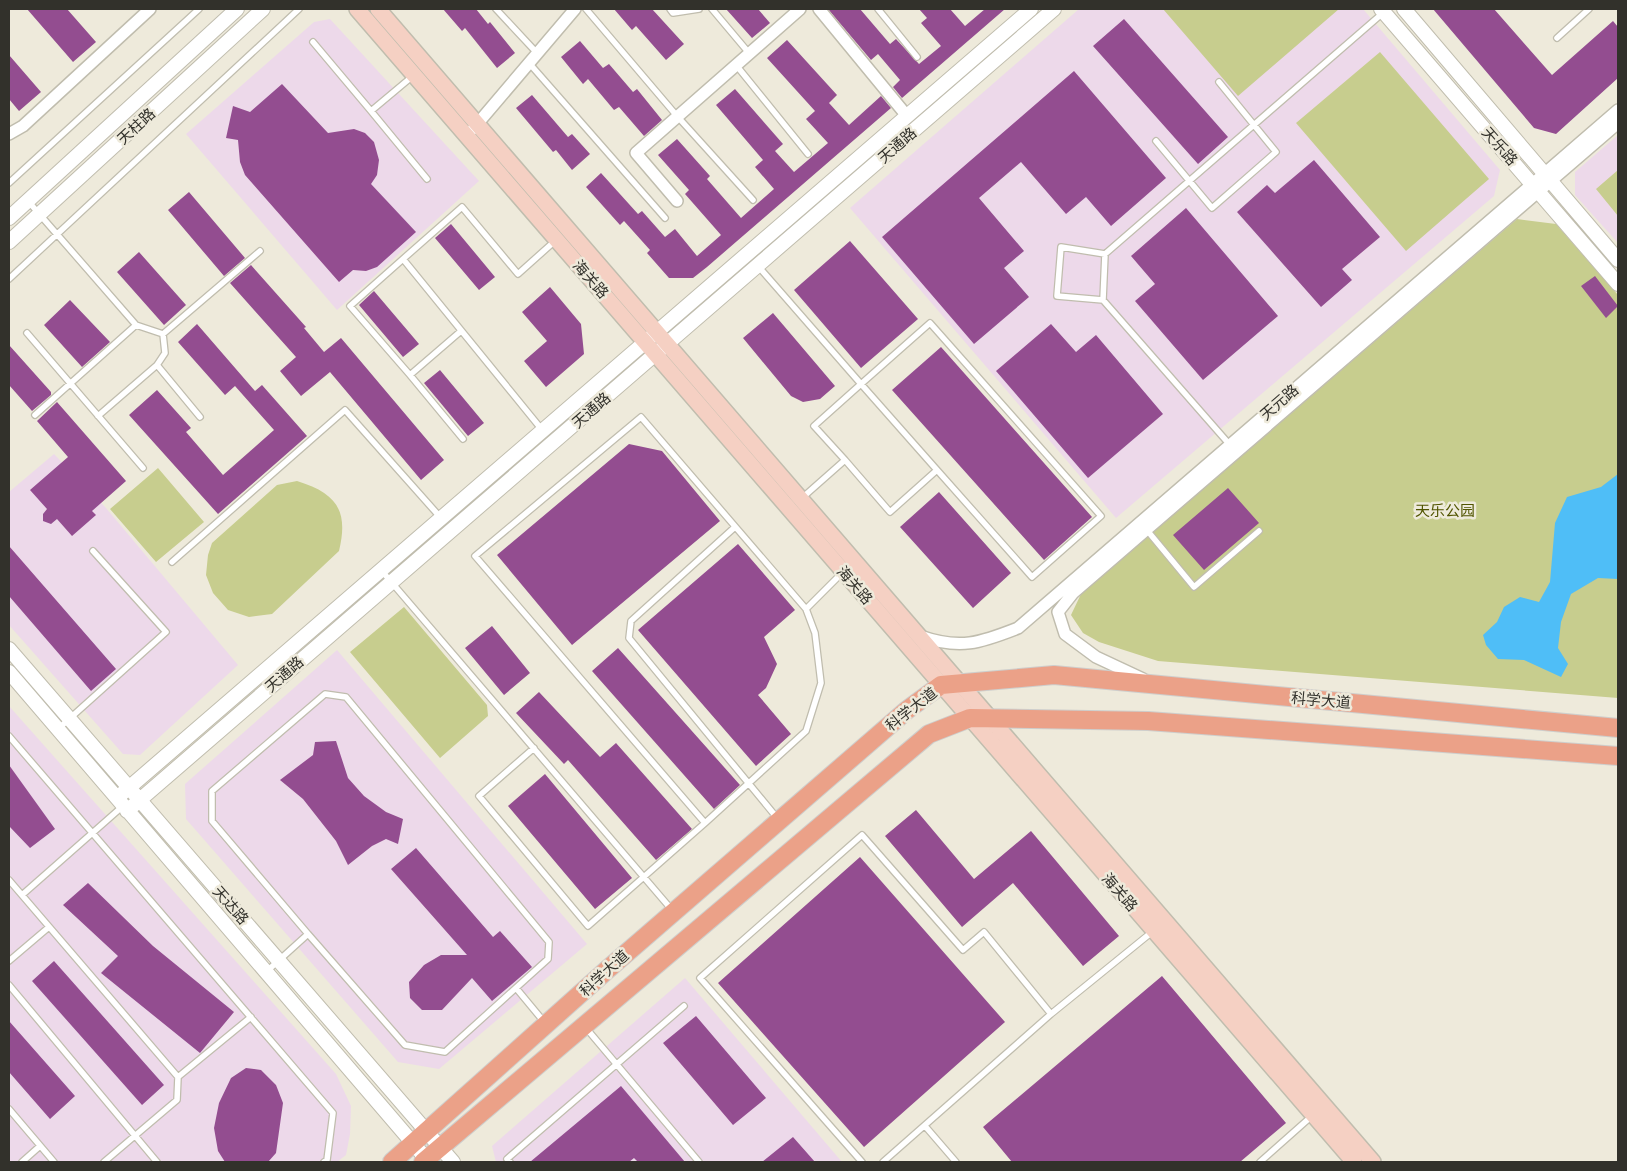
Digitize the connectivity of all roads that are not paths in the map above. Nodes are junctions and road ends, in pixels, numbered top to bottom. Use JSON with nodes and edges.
{"nodes":[{"id":1,"x":150,"y":9,"type":"edge"},
{"id":2,"x":200,"y":9,"type":"edge"},
{"id":3,"x":237,"y":9,"type":"edge"},
{"id":4,"x":262,"y":9,"type":"edge"},
{"id":5,"x":299,"y":9,"type":"edge"},
{"id":6,"x":357,"y":9,"type":"edge"},
{"id":7,"x":378,"y":9,"type":"edge"},
{"id":8,"x":496,"y":9,"type":"edge"},
{"id":9,"x":575,"y":9,"type":"edge"},
{"id":10,"x":586,"y":9,"type":"edge"},
{"id":11,"x":670,"y":9,"type":"edge"},
{"id":12,"x":700,"y":9,"type":"edge"},
{"id":13,"x":712,"y":9,"type":"edge"},
{"id":14,"x":800,"y":9,"type":"edge"},
{"id":15,"x":819,"y":9,"type":"edge"},
{"id":16,"x":878,"y":9,"type":"edge"},
{"id":17,"x":1031,"y":9,"type":"edge"},
{"id":18,"x":1054,"y":9,"type":"edge"},
{"id":19,"x":1404,"y":9,"type":"edge"},
{"id":20,"x":1589,"y":9,"type":"edge"},
{"id":21,"x":1383,"y":10,"type":"edge"},
{"id":22,"x":1556,"y":38,"type":"dead end"},
{"id":23,"x":313,"y":42,"type":"dead end"},
{"id":24,"x":537,"y":53,"type":"junction"},
{"id":25,"x":749,"y":53,"type":"junction"},
{"id":26,"x":917,"y":57,"type":"dead end"},
{"id":27,"x":529,"y":63,"type":"junction"},
{"id":28,"x":736,"y":65,"type":"junction"},
{"id":29,"x":414,"y":75,"type":"junction"},
{"id":30,"x":1220,"y":82,"type":"dead end"},
{"id":31,"x":371,"y":111,"type":"junction"},
{"id":32,"x":677,"y":116,"type":"junction"},
{"id":33,"x":907,"y":116,"type":"junction"},
{"id":34,"x":1617,"y":116,"type":"edge"},
{"id":35,"x":478,"y":124,"type":"junction"},
{"id":36,"x":1254,"y":125,"type":"junction"},
{"id":37,"x":9,"y":134,"type":"edge"},
{"id":38,"x":467,"y":136,"type":"junction"},
{"id":39,"x":1156,"y":141,"type":"dead end"},
{"id":40,"x":808,"y":154,"type":"dead end"},
{"id":41,"x":1548,"y":178,"type":"junction"},
{"id":42,"x":427,"y":179,"type":"dead end"},
{"id":43,"x":1190,"y":181,"type":"junction"},
{"id":44,"x":9,"y":183,"type":"edge"},
{"id":45,"x":1536,"y":188,"type":"junction"},
{"id":46,"x":28,"y":200,"type":"junction"},
{"id":47,"x":753,"y":200,"type":"dead end"},
{"id":48,"x":677,"y":201,"type":"dead end"},
{"id":49,"x":40,"y":214,"type":"junction"},
{"id":50,"x":9,"y":218,"type":"edge"},
{"id":51,"x":665,"y":218,"type":"dead end"},
{"id":52,"x":57,"y":232,"type":"junction"},
{"id":53,"x":557,"y":240,"type":"junction"},
{"id":54,"x":9,"y":242,"type":"edge"},
{"id":55,"x":260,"y":251,"type":"dead end"},
{"id":56,"x":1106,"y":254,"type":"junction"},
{"id":57,"x":403,"y":259,"type":"junction"},
{"id":58,"x":1618,"y":260,"type":"edge"},
{"id":59,"x":758,"y":266,"type":"junction"},
{"id":60,"x":9,"y":279,"type":"edge"},
{"id":61,"x":1618,"y":284,"type":"edge"},
{"id":62,"x":1103,"y":300,"type":"junction"},
{"id":63,"x":136,"y":325,"type":"junction"},
{"id":64,"x":462,"y":331,"type":"junction"},
{"id":65,"x":657,"y":332,"type":"junction"},
{"id":66,"x":27,"y":333,"type":"dead end"},
{"id":67,"x":164,"y":334,"type":"junction"},
{"id":68,"x":645,"y":342,"type":"junction"},
{"id":69,"x":667,"y":344,"type":"junction"},
{"id":70,"x":656,"y":355,"type":"junction"},
{"id":71,"x":157,"y":365,"type":"junction"},
{"id":72,"x":410,"y":375,"type":"junction"},
{"id":73,"x":70,"y":383,"type":"junction"},
{"id":74,"x":861,"y":384,"type":"junction"},
{"id":75,"x":34,"y":415,"type":"dead end"},
{"id":76,"x":98,"y":416,"type":"junction"},
{"id":77,"x":200,"y":417,"type":"dead end"},
{"id":78,"x":543,"y":430,"type":"junction"},
{"id":79,"x":463,"y":439,"type":"dead end"},
{"id":80,"x":1230,"y":445,"type":"junction"},
{"id":81,"x":844,"y":460,"type":"junction"},
{"id":82,"x":143,"y":468,"type":"dead end"},
{"id":83,"x":937,"y":470,"type":"junction"},
{"id":84,"x":802,"y":499,"type":"junction"},
{"id":85,"x":441,"y":518,"type":"junction"},
{"id":86,"x":1144,"y":526,"type":"junction"},
{"id":87,"x":735,"y":527,"type":"junction"},
{"id":88,"x":1259,"y":531,"type":"dead end"},
{"id":89,"x":93,"y":551,"type":"dead end"},
{"id":90,"x":172,"y":562,"type":"dead end"},
{"id":91,"x":381,"y":570,"type":"junction"},
{"id":92,"x":844,"y":572,"type":"junction"},
{"id":93,"x":392,"y":582,"type":"junction"},
{"id":94,"x":806,"y":609,"type":"junction"},
{"id":95,"x":920,"y":636,"type":"junction"},
{"id":96,"x":9,"y":650,"type":"edge"},
{"id":97,"x":9,"y":672,"type":"edge"},
{"id":98,"x":961,"y":684,"type":"junction"},
{"id":99,"x":941,"y":685,"type":"junction"},
{"id":100,"x":1156,"y":685,"type":"junction"},
{"id":101,"x":970,"y":718,"type":"junction"},
{"id":102,"x":69,"y":719,"type":"junction"},
{"id":103,"x":991,"y":719,"type":"junction"},
{"id":104,"x":1618,"y":728,"type":"edge"},
{"id":105,"x":58,"y":729,"type":"junction"},
{"id":106,"x":9,"y":736,"type":"edge"},
{"id":107,"x":534,"y":748,"type":"junction"},
{"id":108,"x":1618,"y":756,"type":"edge"},
{"id":109,"x":750,"y":782,"type":"junction"},
{"id":110,"x":129,"y":787,"type":"junction"},
{"id":111,"x":140,"y":799,"type":"junction"},
{"id":112,"x":122,"y":805,"type":"junction"},
{"id":113,"x":779,"y":821,"type":"junction"},
{"id":114,"x":705,"y":823,"type":"junction"},
{"id":115,"x":92,"y":834,"type":"junction"},
{"id":116,"x":645,"y":878,"type":"junction"},
{"id":117,"x":9,"y":880,"type":"edge"},
{"id":118,"x":22,"y":895,"type":"junction"},
{"id":119,"x":674,"y":912,"type":"junction"},
{"id":120,"x":49,"y":927,"type":"junction"},
{"id":121,"x":1154,"y":930,"type":"junction"},
{"id":122,"x":308,"y":934,"type":"junction"},
{"id":123,"x":9,"y":961,"type":"edge"},
{"id":124,"x":279,"y":961,"type":"junction"},
{"id":125,"x":266,"y":972,"type":"junction"},
{"id":126,"x":9,"y":986,"type":"edge"},
{"id":127,"x":516,"y":988,"type":"junction"},
{"id":128,"x":684,"y":1006,"type":"dead end"},
{"id":129,"x":1051,"y":1014,"type":"junction"},
{"id":130,"x":251,"y":1017,"type":"junction"},
{"id":131,"x":546,"y":1025,"type":"junction"},
{"id":132,"x":584,"y":1026,"type":"junction"},
{"id":133,"x":617,"y":1065,"type":"junction"},
{"id":134,"x":178,"y":1077,"type":"junction"},
{"id":135,"x":9,"y":1109,"type":"edge"},
{"id":136,"x":1318,"y":1110,"type":"junction"},
{"id":137,"x":925,"y":1126,"type":"junction"},
{"id":138,"x":427,"y":1133,"type":"junction"},
{"id":139,"x":135,"y":1136,"type":"junction"},
{"id":140,"x":413,"y":1144,"type":"junction"},
{"id":141,"x":40,"y":1146,"type":"junction"},
{"id":142,"x":441,"y":1149,"type":"junction"},
{"id":143,"x":426,"y":1161,"type":"edge"},
{"id":144,"x":22,"y":1162,"type":"edge"},
{"id":145,"x":54,"y":1162,"type":"edge"},
{"id":146,"x":104,"y":1162,"type":"edge"},
{"id":147,"x":157,"y":1162,"type":"edge"},
{"id":148,"x":324,"y":1162,"type":"edge"},
{"id":149,"x":392,"y":1162,"type":"edge"},
{"id":150,"x":453,"y":1162,"type":"edge"},
{"id":151,"x":510,"y":1162,"type":"edge"},
{"id":152,"x":699,"y":1162,"type":"edge"},
{"id":153,"x":862,"y":1162,"type":"edge"},
{"id":154,"x":884,"y":1162,"type":"edge"},
{"id":155,"x":956,"y":1162,"type":"edge"},
{"id":156,"x":1260,"y":1162,"type":"edge"},
{"id":157,"x":1354,"y":1162,"type":"edge"},
{"id":158,"x":1373,"y":1162,"type":"edge"}],
"edges":[{"from":1,"to":37,"type":"street"},
{"from":2,"to":44,"type":"lane"},
{"from":3,"to":46,"type":"street","name":"天柱路"},
{"from":4,"to":49,"type":"street","name":"天柱路"},
{"from":5,"to":52,"type":"lane"},
{"from":6,"to":29,"type":"main road","name":"海关路"},
{"from":7,"to":35,"type":"main road","name":"海关路"},
{"from":8,"to":24,"type":"lane"},
{"from":9,"to":24,"type":"street"},
{"from":10,"to":32,"type":"lane"},
{"from":11,"to":12,"type":"lane"},
{"from":13,"to":25,"type":"lane"},
{"from":14,"to":25,"type":"street"},
{"from":15,"to":33,"type":"street"},
{"from":16,"to":26,"type":"lane"},
{"from":17,"to":33,"type":"street","name":"天通路"},
{"from":18,"to":59,"type":"street","name":"天通路"},
{"from":19,"to":41,"type":"street","name":"天乐路"},
{"from":20,"to":22,"type":"lane"},
{"from":21,"to":36,"type":"lane"},
{"from":21,"to":45,"type":"street","name":"天乐路"},
{"from":23,"to":31,"type":"lane"},
{"from":24,"to":27,"type":"street"},
{"from":25,"to":28,"type":"street"},
{"from":27,"to":35,"type":"street"},
{"from":27,"to":51,"type":"lane"},
{"from":28,"to":32,"type":"street"},
{"from":28,"to":40,"type":"lane"},
{"from":29,"to":31,"type":"lane"},
{"from":29,"to":38,"type":"main road","name":"海关路"},
{"from":30,"to":36,"type":"lane"},
{"from":31,"to":42,"type":"lane"},
{"from":32,"to":47,"type":"lane"},
{"from":32,"to":48,"type":"street"},
{"from":33,"to":65,"type":"street","name":"天通路"},
{"from":34,"to":41,"type":"street","name":"天元路"},
{"from":35,"to":38,"type":"street"},
{"from":35,"to":65,"type":"main road","name":"海关路"},
{"from":36,"to":43,"type":"lane"},
{"from":36,"to":43,"type":"lane"},
{"from":38,"to":53,"type":"main road","name":"海关路"},
{"from":39,"to":43,"type":"lane"},
{"from":41,"to":45,"type":"street","name":"天元路"},
{"from":41,"to":58,"type":"street","name":"天乐路"},
{"from":43,"to":56,"type":"lane"},
{"from":45,"to":61,"type":"street","name":"天乐路"},
{"from":45,"to":80,"type":"street","name":"天元路"},
{"from":45,"to":86,"type":"street","name":"天元路"},
{"from":46,"to":49,"type":"lane"},
{"from":46,"to":50,"type":"street","name":"天柱路"},
{"from":49,"to":52,"type":"lane"},
{"from":49,"to":54,"type":"street","name":"天柱路"},
{"from":52,"to":60,"type":"lane"},
{"from":52,"to":63,"type":"lane"},
{"from":53,"to":57,"type":"lane"},
{"from":53,"to":68,"type":"main road","name":"海关路"},
{"from":55,"to":67,"type":"lane"},
{"from":56,"to":62,"type":"lane"},
{"from":56,"to":62,"type":"lane"},
{"from":57,"to":64,"type":"lane"},
{"from":57,"to":72,"type":"lane"},
{"from":59,"to":69,"type":"street","name":"天通路"},
{"from":59,"to":74,"type":"lane"},
{"from":62,"to":80,"type":"lane"},
{"from":63,"to":67,"type":"lane"},
{"from":63,"to":73,"type":"lane"},
{"from":64,"to":72,"type":"lane"},
{"from":64,"to":78,"type":"lane"},
{"from":65,"to":68,"type":"street","name":"天通路"},
{"from":65,"to":69,"type":"main road","name":"海关路"},
{"from":66,"to":73,"type":"lane"},
{"from":67,"to":71,"type":"lane"},
{"from":68,"to":70,"type":"main road","name":"海关路"},
{"from":68,"to":78,"type":"street","name":"天通路"},
{"from":69,"to":70,"type":"street","name":"天通路"},
{"from":69,"to":84,"type":"main road","name":"海关路"},
{"from":70,"to":92,"type":"main road","name":"海关路"},
{"from":70,"to":93,"type":"street","name":"天通路"},
{"from":71,"to":76,"type":"lane"},
{"from":71,"to":77,"type":"lane"},
{"from":72,"to":79,"type":"lane"},
{"from":73,"to":75,"type":"lane"},
{"from":73,"to":76,"type":"lane"},
{"from":74,"to":81,"type":"lane"},
{"from":74,"to":83,"type":"lane"},
{"from":74,"to":83,"type":"lane"},
{"from":76,"to":82,"type":"lane"},
{"from":78,"to":85,"type":"street","name":"天通路"},
{"from":80,"to":86,"type":"street","name":"天元路"},
{"from":81,"to":83,"type":"lane"},
{"from":81,"to":84,"type":"lane"},
{"from":84,"to":95,"type":"main road","name":"海关路"},
{"from":85,"to":90,"type":"lane"},
{"from":85,"to":91,"type":"street","name":"天通路"},
{"from":86,"to":88,"type":"lane"},
{"from":86,"to":95,"type":"street","name":"天元路"},
{"from":86,"to":100,"type":"street","name":"天元路"},
{"from":87,"to":94,"type":"lane"},
{"from":87,"to":109,"type":"lane"},
{"from":87,"to":114,"type":"lane"},
{"from":89,"to":102,"type":"lane"},
{"from":91,"to":93,"type":"lane"},
{"from":91,"to":110,"type":"street","name":"天通路"},
{"from":92,"to":94,"type":"lane"},
{"from":92,"to":99,"type":"main road","name":"海关路"},
{"from":93,"to":107,"type":"lane"},
{"from":93,"to":111,"type":"street","name":"天通路"},
{"from":94,"to":109,"type":"lane"},
{"from":95,"to":98,"type":"main road","name":"海关路"},
{"from":96,"to":102,"type":"street","name":"天达路"},
{"from":97,"to":105,"type":"street","name":"天达路"},
{"from":98,"to":99,"type":"main road","name":"科学大道"},
{"from":98,"to":100,"type":"main road","name":"科学大道"},
{"from":98,"to":103,"type":"main road","name":"海关路"},
{"from":99,"to":101,"type":"main road","name":"海关路"},
{"from":99,"to":113,"type":"main road","name":"科学大道"},
{"from":100,"to":104,"type":"main road","name":"科学大道"},
{"from":101,"to":103,"type":"main road","name":"科学大道"},
{"from":101,"to":121,"type":"main road","name":"海关路"},
{"from":101,"to":132,"type":"main road","name":"科学大道"},
{"from":102,"to":105,"type":"lane"},
{"from":102,"to":110,"type":"street","name":"天达路"},
{"from":103,"to":108,"type":"main road","name":"科学大道"},
{"from":103,"to":136,"type":"main road","name":"海关路"},
{"from":105,"to":112,"type":"street","name":"天达路"},
{"from":106,"to":115,"type":"lane"},
{"from":107,"to":116,"type":"lane"},
{"from":107,"to":116,"type":"lane"},
{"from":109,"to":113,"type":"lane"},
{"from":109,"to":114,"type":"lane"},
{"from":110,"to":111,"type":"street","name":"天达路"},
{"from":110,"to":112,"type":"street","name":"天通路"},
{"from":111,"to":112,"type":"street","name":"天通路"},
{"from":111,"to":124,"type":"street","name":"天达路"},
{"from":112,"to":115,"type":"lane"},
{"from":112,"to":125,"type":"street","name":"天达路"},
{"from":113,"to":119,"type":"main road","name":"科学大道"},
{"from":114,"to":116,"type":"lane"},
{"from":115,"to":118,"type":"lane"},
{"from":115,"to":130,"type":"lane"},
{"from":116,"to":119,"type":"lane"},
{"from":117,"to":118,"type":"lane"},
{"from":118,"to":120,"type":"lane"},
{"from":119,"to":131,"type":"main road","name":"科学大道"},
{"from":120,"to":123,"type":"lane"},
{"from":120,"to":134,"type":"lane"},
{"from":121,"to":129,"type":"lane"},
{"from":121,"to":136,"type":"main road","name":"海关路"},
{"from":122,"to":124,"type":"lane"},
{"from":122,"to":127,"type":"lane"},
{"from":122,"to":127,"type":"lane"},
{"from":124,"to":125,"type":"lane"},
{"from":124,"to":138,"type":"street","name":"天达路"},
{"from":125,"to":140,"type":"street","name":"天达路"},
{"from":126,"to":139,"type":"lane"},
{"from":127,"to":131,"type":"lane"},
{"from":128,"to":133,"type":"lane"},
{"from":129,"to":137,"type":"lane"},
{"from":129,"to":153,"type":"lane"},
{"from":130,"to":134,"type":"lane"},
{"from":130,"to":148,"type":"lane"},
{"from":131,"to":138,"type":"main road","name":"科学大道"},
{"from":132,"to":133,"type":"lane"},
{"from":132,"to":142,"type":"main road","name":"科学大道"},
{"from":133,"to":151,"type":"lane"},
{"from":133,"to":152,"type":"lane"},
{"from":134,"to":139,"type":"lane"},
{"from":135,"to":141,"type":"lane"},
{"from":136,"to":156,"type":"lane"},
{"from":136,"to":157,"type":"main road","name":"海关路"},
{"from":136,"to":158,"type":"main road","name":"海关路"},
{"from":137,"to":154,"type":"lane"},
{"from":137,"to":155,"type":"lane"},
{"from":138,"to":140,"type":"main road","name":"科学大道"},
{"from":138,"to":142,"type":"street","name":"天达路"},
{"from":139,"to":146,"type":"lane"},
{"from":139,"to":147,"type":"lane"},
{"from":140,"to":143,"type":"street","name":"天达路"},
{"from":140,"to":149,"type":"main road","name":"科学大道"},
{"from":141,"to":144,"type":"lane"},
{"from":141,"to":145,"type":"lane"},
{"from":142,"to":143,"type":"main road","name":"科学大道"},
{"from":142,"to":150,"type":"street","name":"天达路"}]}
